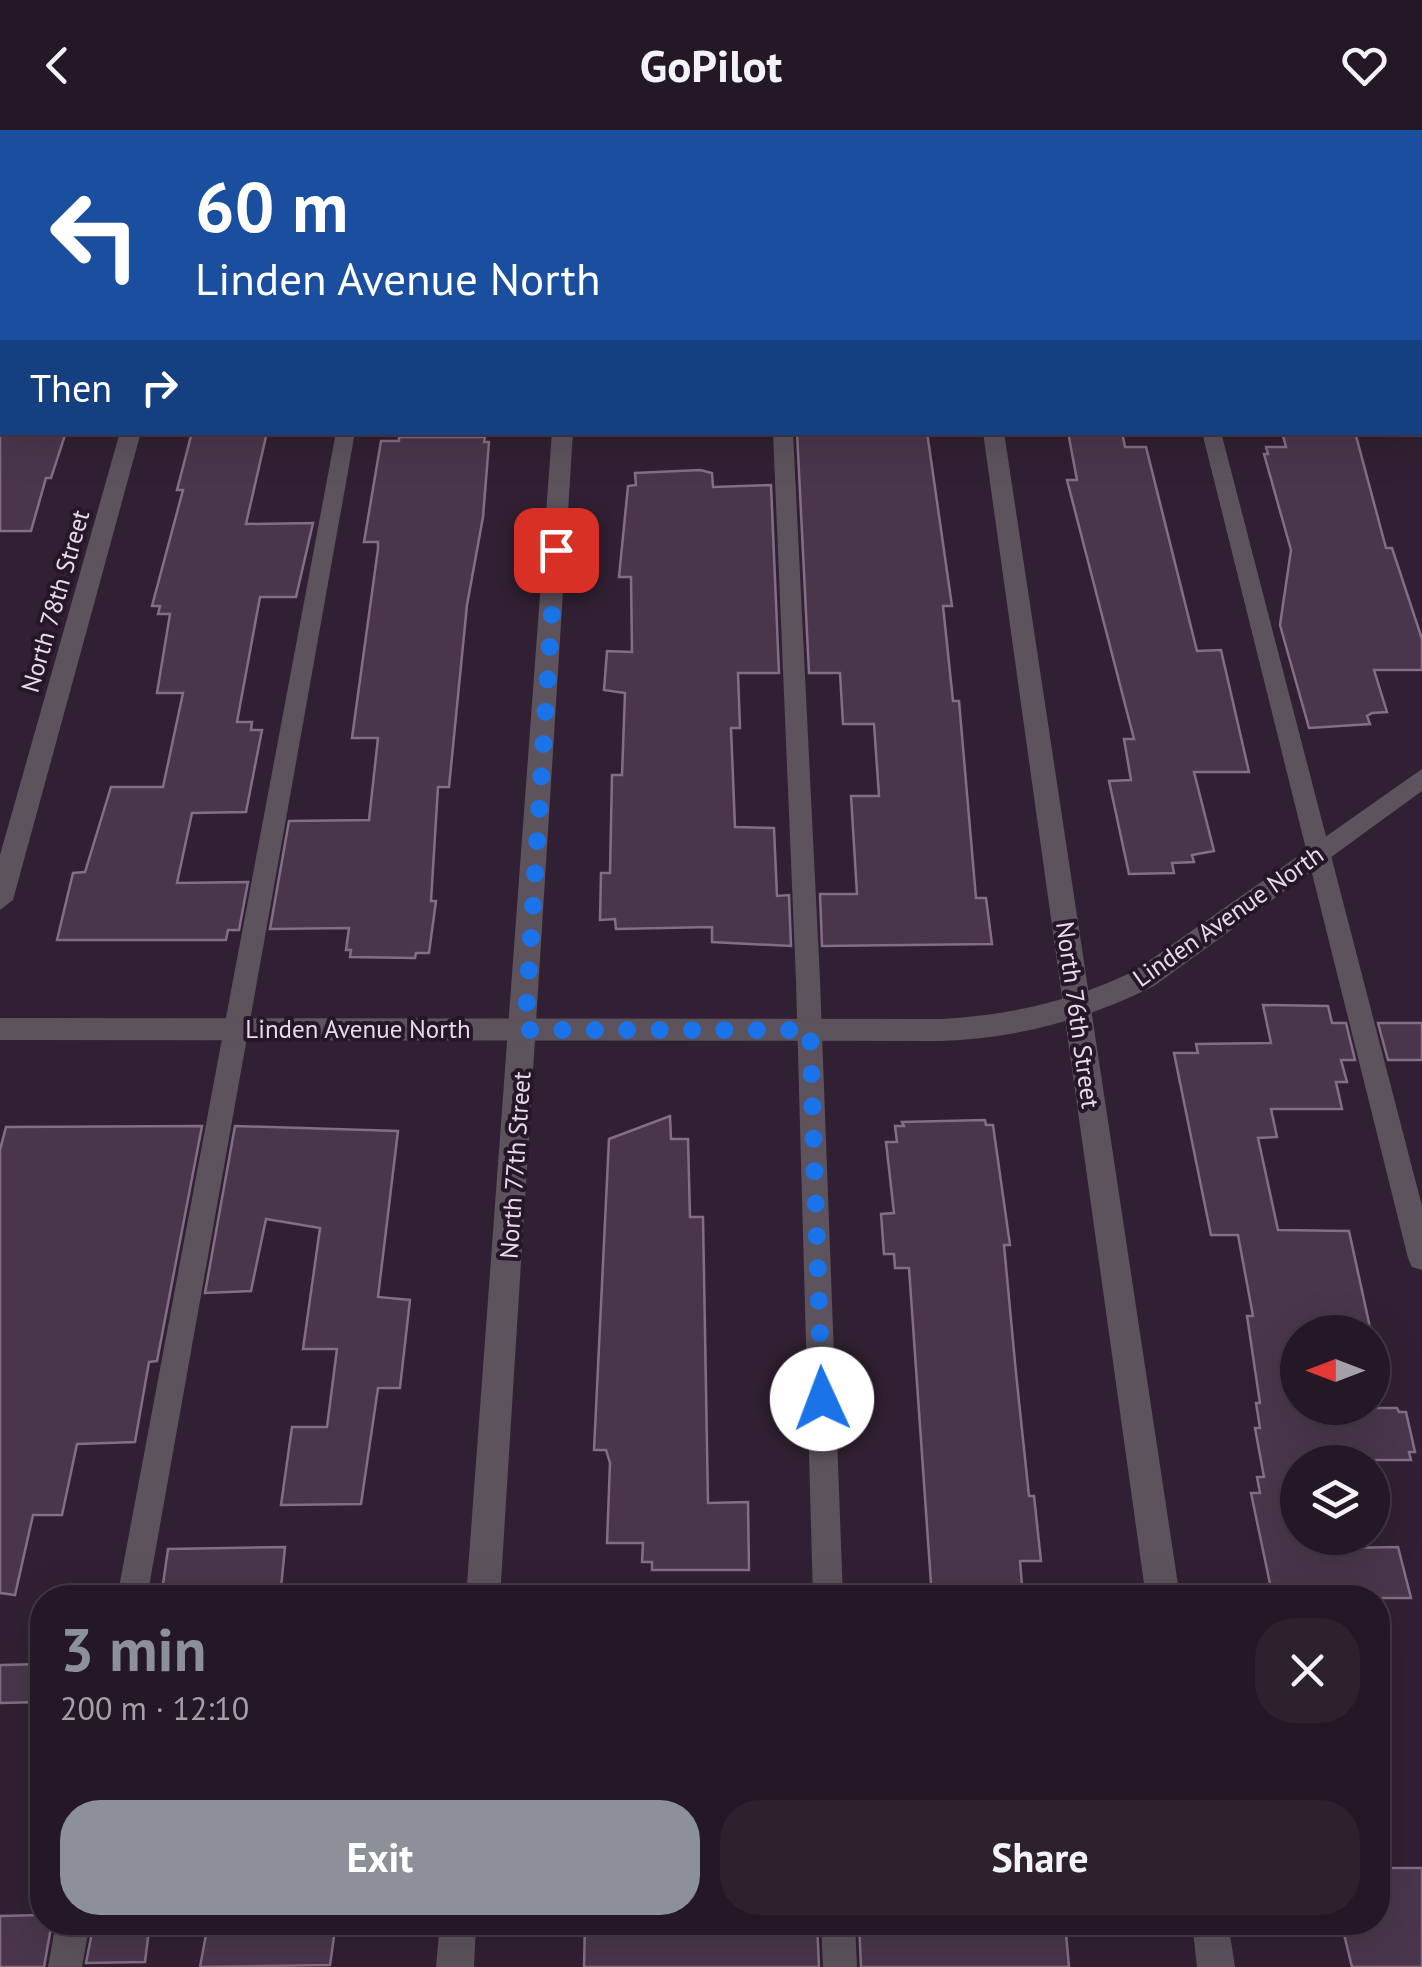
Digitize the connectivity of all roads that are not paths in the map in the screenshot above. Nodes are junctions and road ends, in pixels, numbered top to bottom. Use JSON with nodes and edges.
{"nodes":[{"id":1,"x":130,"y":435,"type":"edge"},
{"id":2,"x":345,"y":435,"type":"edge"},
{"id":3,"x":564,"y":435,"type":"edge"},
{"id":4,"x":782,"y":435,"type":"edge"},
{"id":5,"x":993,"y":435,"type":"edge"},
{"id":6,"x":1212,"y":435,"type":"edge"},
{"id":7,"x":1422,"y":778,"type":"edge"},
{"id":8,"x":1320,"y":852,"type":"junction"},
{"id":9,"x":0,"y":900,"type":"edge"},
{"id":10,"x":1077,"y":1010,"type":"junction"},
{"id":11,"x":0,"y":1029,"type":"edge"},
{"id":12,"x":237,"y":1029,"type":"junction"},
{"id":13,"x":525,"y":1030,"type":"junction"},
{"id":14,"x":810,"y":1030,"type":"junction"},
{"id":15,"x":1422,"y":1258,"type":"edge"},
{"id":16,"x":134,"y":1585,"type":"edge"},
{"id":17,"x":484,"y":1585,"type":"edge"},
{"id":18,"x":828,"y":1585,"type":"edge"},
{"id":19,"x":1160,"y":1585,"type":"edge"},
{"id":20,"x":70,"y":1935,"type":"edge"},
{"id":21,"x":457,"y":1935,"type":"edge"},
{"id":22,"x":839,"y":1935,"type":"edge"},
{"id":23,"x":1212,"y":1935,"type":"edge"},
{"id":24,"x":64,"y":1967,"type":"edge"},
{"id":25,"x":455,"y":1967,"type":"edge"},
{"id":26,"x":840,"y":1967,"type":"edge"},
{"id":27,"x":1216,"y":1967,"type":"edge"}],
"edges":[{"from":1,"to":9,"type":"street","name":"North 78th Street"},
{"from":2,"to":12,"type":"lane"},
{"from":3,"to":13,"type":"street","name":"North 77th Street"},
{"from":4,"to":14,"type":"lane"},
{"from":5,"to":10,"type":"street","name":"North 76th Street"},
{"from":6,"to":8,"type":"lane"},
{"from":7,"to":8,"type":"street","name":"Linden Avenue North"},
{"from":8,"to":10,"type":"street","name":"Linden Avenue North"},
{"from":8,"to":15,"type":"lane"},
{"from":10,"to":14,"type":"street","name":"Linden Avenue North"},
{"from":10,"to":19,"type":"street","name":"North 76th Street"},
{"from":11,"to":12,"type":"street","name":"Linden Avenue North"},
{"from":12,"to":13,"type":"street","name":"Linden Avenue North"},
{"from":12,"to":16,"type":"lane"},
{"from":13,"to":14,"type":"street","name":"Linden Avenue North"},
{"from":13,"to":17,"type":"street","name":"North 77th Street"},
{"from":14,"to":18,"type":"lane"},
{"from":20,"to":24,"type":"lane"},
{"from":21,"to":25,"type":"street"},
{"from":22,"to":26,"type":"lane"},
{"from":23,"to":27,"type":"street"}]}
